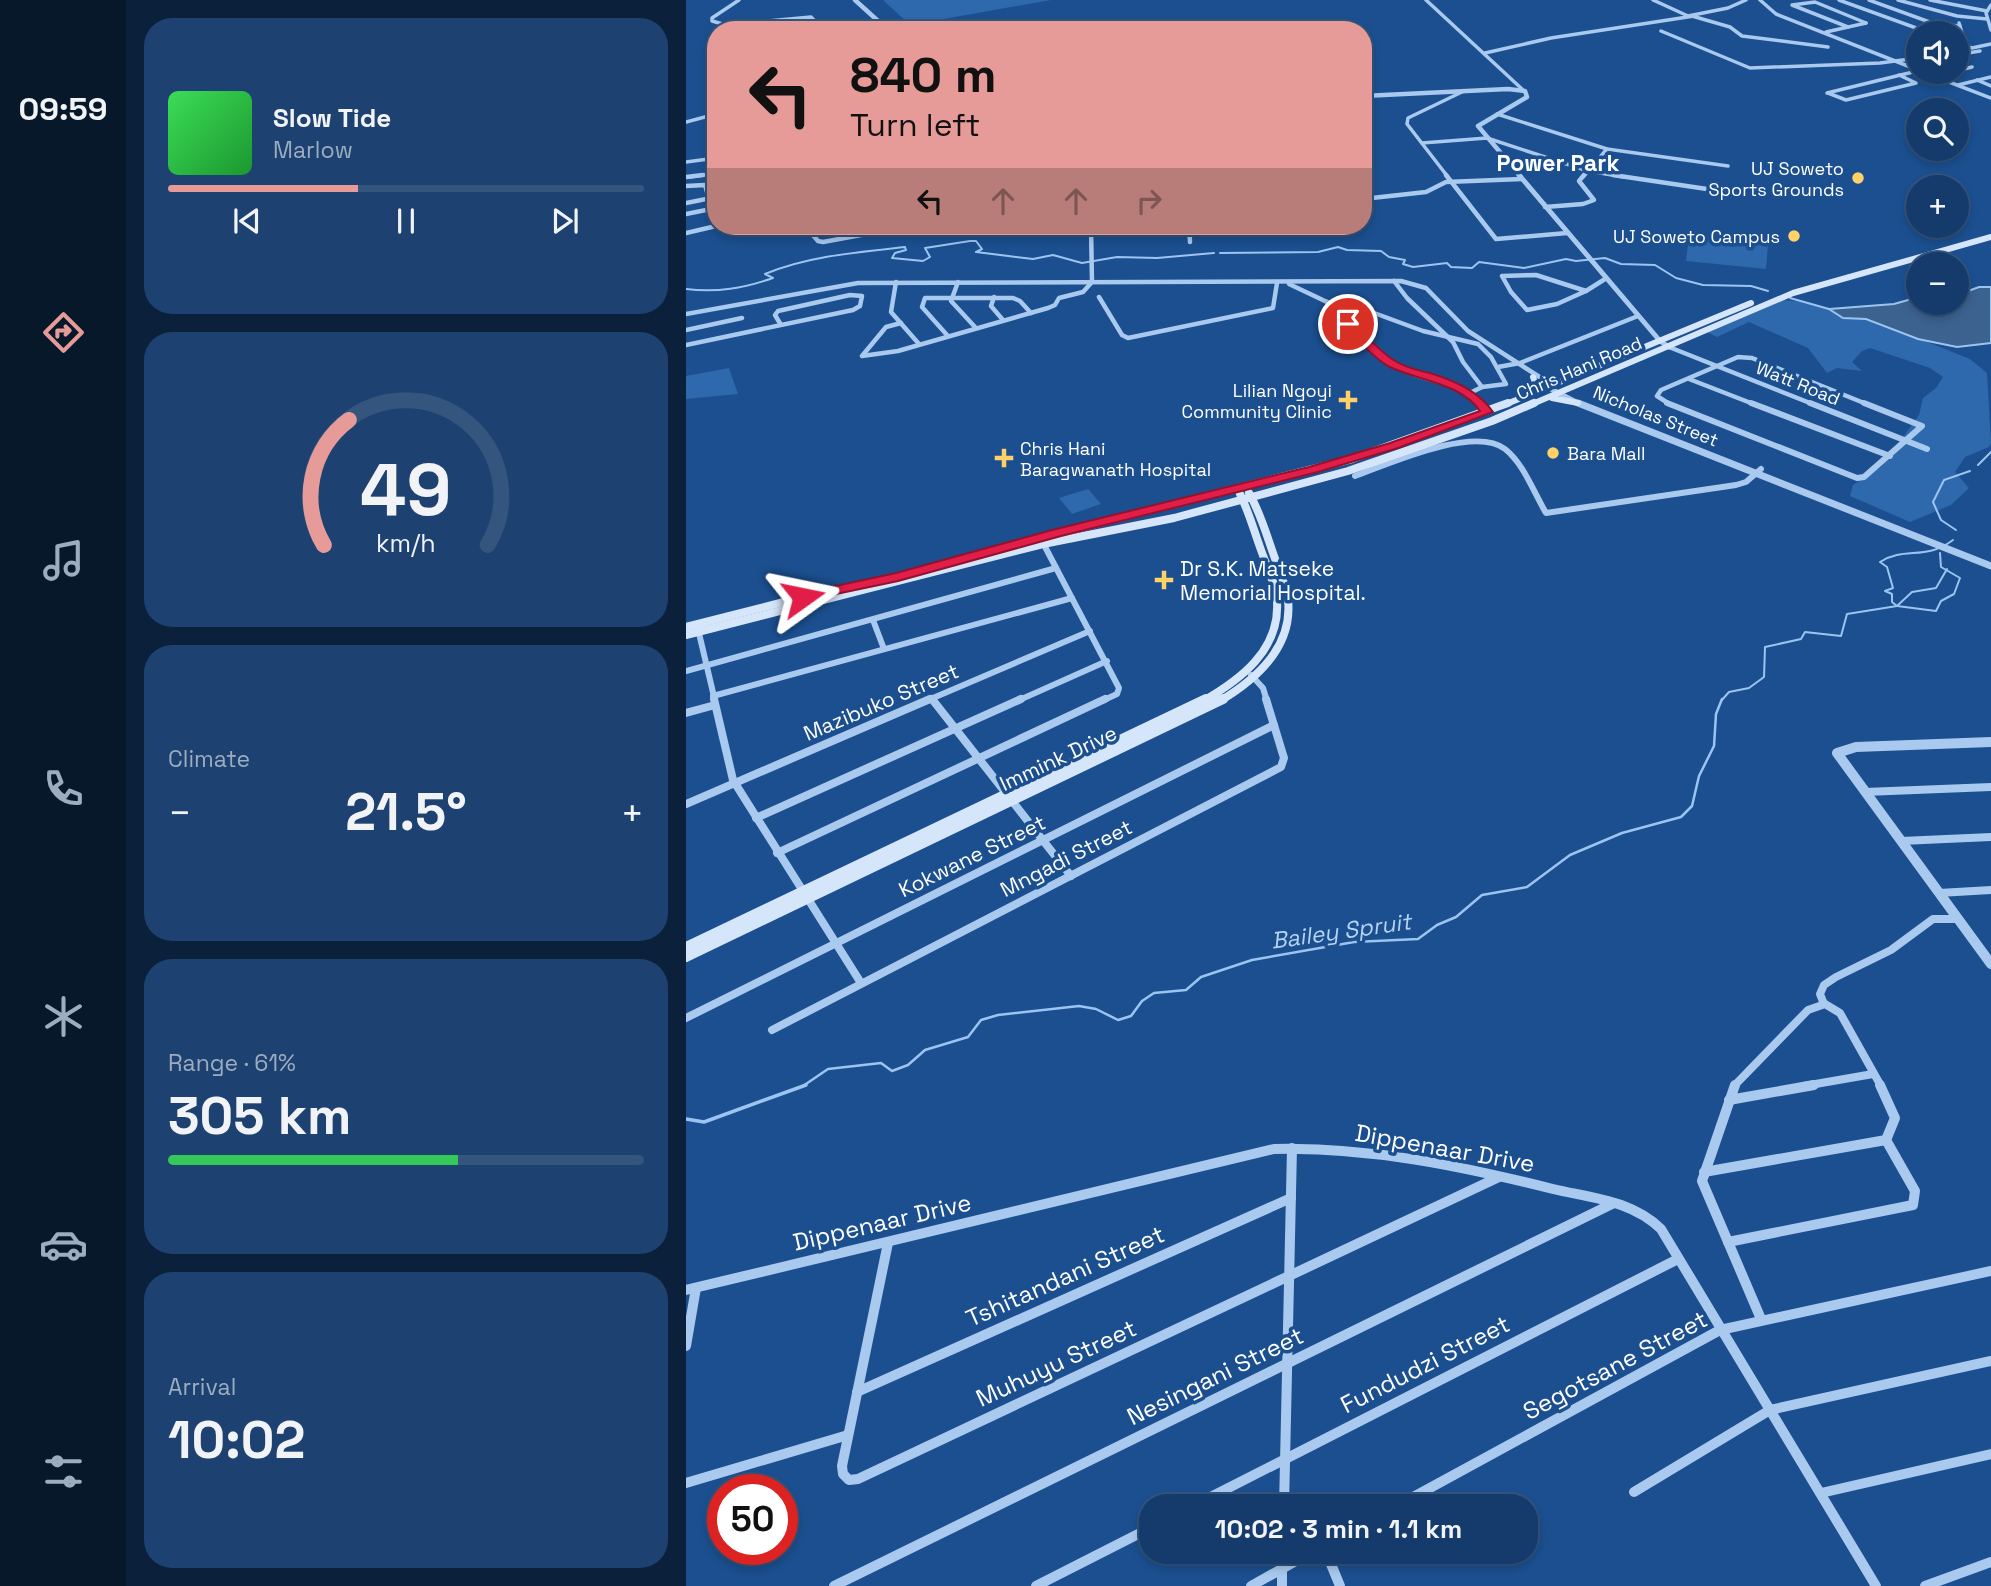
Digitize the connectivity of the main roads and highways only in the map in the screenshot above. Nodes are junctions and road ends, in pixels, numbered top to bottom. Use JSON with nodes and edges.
{"nodes":[{"id":1,"x":1991,"y":231,"type":"edge"},
{"id":2,"x":1991,"y":237,"type":"edge"},
{"id":3,"x":1920,"y":251,"type":"joint"},
{"id":4,"x":1938,"y":252,"type":"edge"},
{"id":5,"x":1906,"y":261,"type":"edge"},
{"id":6,"x":1561,"y":381,"type":"junction"},
{"id":7,"x":1581,"y":384,"type":"junction"},
{"id":8,"x":1518,"y":399,"type":"junction"},
{"id":9,"x":1542,"y":400,"type":"junction"},
{"id":10,"x":1242,"y":489,"type":"junction"},
{"id":11,"x":1277,"y":491,"type":"junction"},
{"id":12,"x":1247,"y":498,"type":"junction"},
{"id":13,"x":1218,"y":506,"type":"junction"},
{"id":14,"x":1253,"y":513,"type":"junction"},
{"id":15,"x":1041,"y":540,"type":"junction"},
{"id":16,"x":686,"y":631,"type":"edge"},
{"id":17,"x":1250,"y":675,"type":"junction"},
{"id":18,"x":804,"y":896,"type":"junction"},
{"id":19,"x":686,"y":947,"type":"edge"},
{"id":20,"x":686,"y":957,"type":"edge"}],
"edges":[{"from":1,"to":3,"type":"main road","name":"Chris Hani Road"},
{"from":2,"to":4,"type":"main road","name":"Chris Hani Road"},
{"from":3,"to":6,"type":"main road","name":"Chris Hani Road"},
{"from":5,"to":7,"type":"main road","name":"Chris Hani Road"},
{"from":6,"to":8,"type":"main road","name":"Chris Hani Road"},
{"from":6,"to":8,"type":"main road"},
{"from":7,"to":9,"type":"main road","name":"Chris Hani Road"},
{"from":7,"to":9,"type":"main road"},
{"from":8,"to":10,"type":"main road","name":"Chris Hani Road"},
{"from":9,"to":11,"type":"main road","name":"Chris Hani Road"},
{"from":10,"to":12,"type":"main road","name":"Immink Drive"},
{"from":10,"to":15,"type":"main road","name":"Chris Hani Road"},
{"from":11,"to":12,"type":"main road","name":"Chris Hani Road"},
{"from":11,"to":14,"type":"main road"},
{"from":12,"to":13,"type":"main road","name":"Chris Hani Road"},
{"from":12,"to":14,"type":"main road","name":"Immink Drive"},
{"from":13,"to":14,"type":"main road"},
{"from":13,"to":15,"type":"main road","name":"Chris Hani Road"},
{"from":14,"to":17,"type":"main road","name":"Immink Drive"},
{"from":14,"to":17,"type":"main road","name":"Immink Drive"},
{"from":15,"to":16,"type":"main road","name":"Chris Hani Road"},
{"from":17,"to":18,"type":"main road","name":"Immink Drive"},
{"from":18,"to":19,"type":"main road","name":"Immink Drive"},
{"from":18,"to":20,"type":"main road","name":"Immink Drive"}]}
